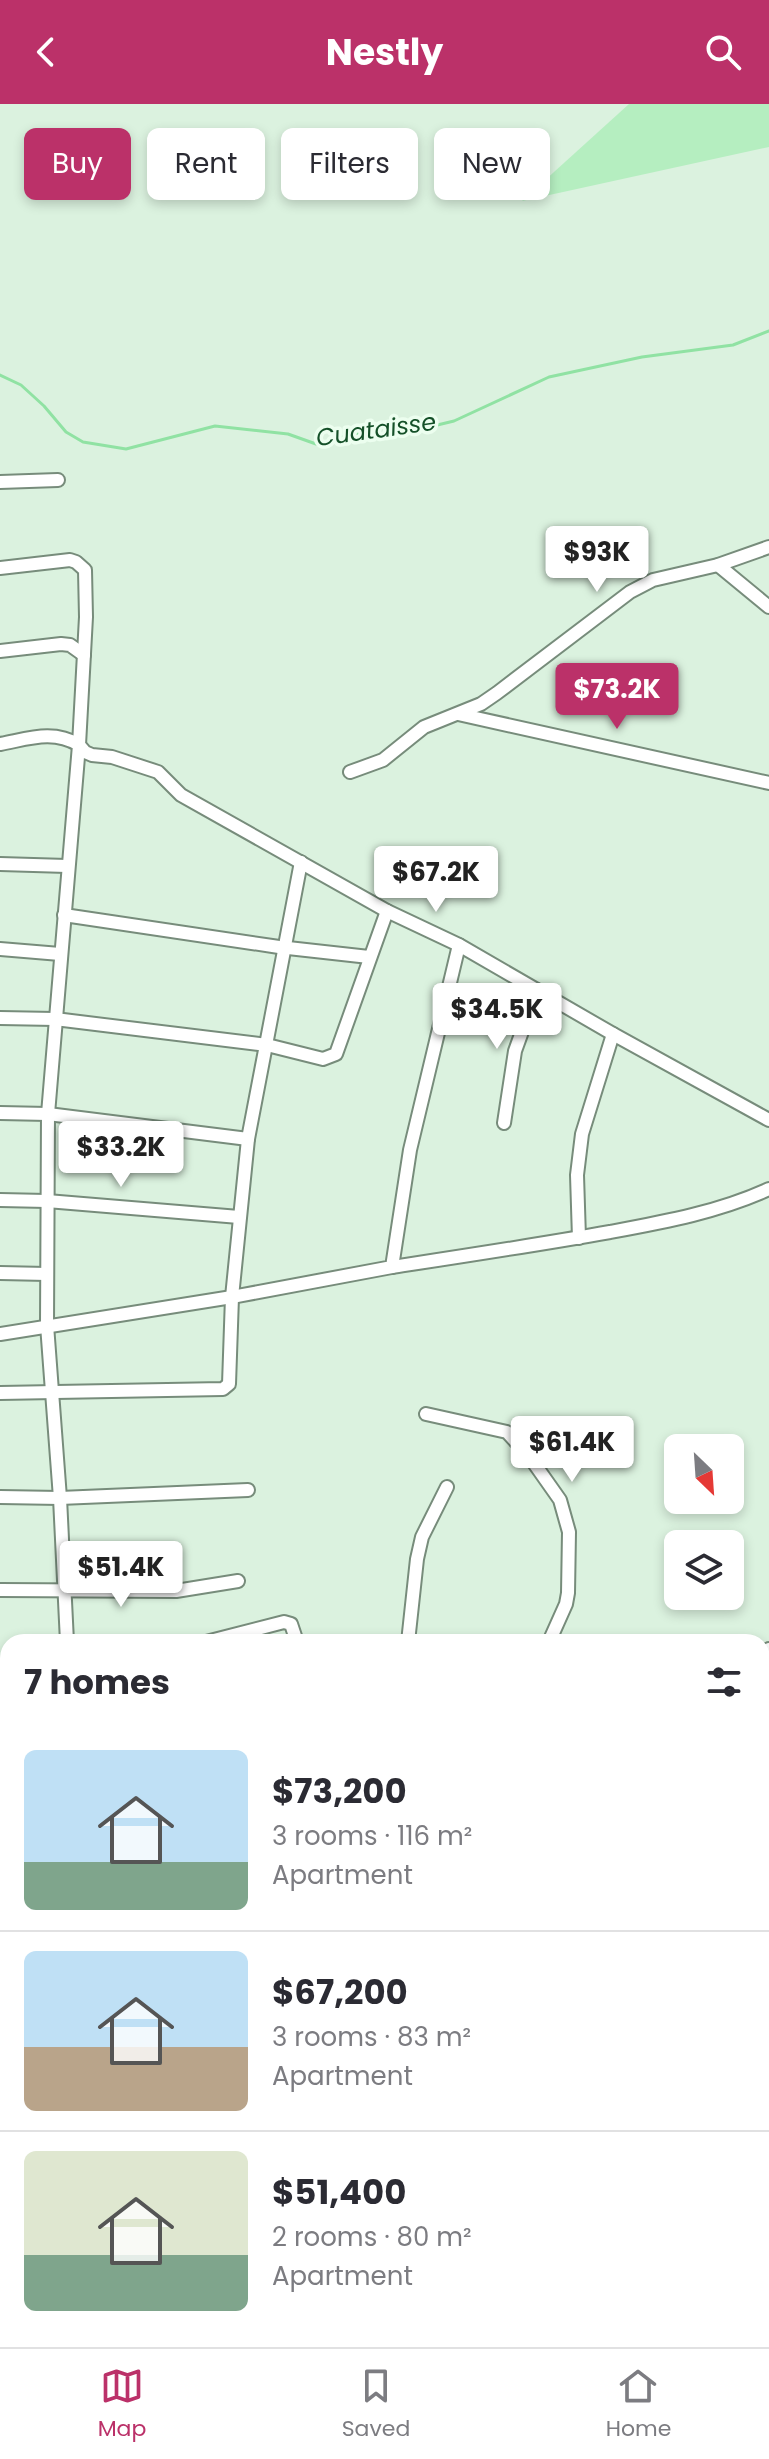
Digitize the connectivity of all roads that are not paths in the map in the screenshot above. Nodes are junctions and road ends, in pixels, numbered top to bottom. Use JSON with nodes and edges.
{"nodes":[{"id":1,"x":58,"y":480,"type":"dead end"},
{"id":2,"x":0,"y":482,"type":"edge"},
{"id":3,"x":769,"y":547,"type":"edge"},
{"id":4,"x":718,"y":565,"type":"junction"},
{"id":5,"x":0,"y":568,"type":"edge"},
{"id":6,"x":769,"y":607,"type":"edge"},
{"id":7,"x":0,"y":651,"type":"edge"},
{"id":8,"x":84,"y":655,"type":"junction"},
{"id":9,"x":458,"y":714,"type":"junction"},
{"id":10,"x":0,"y":744,"type":"edge"},
{"id":11,"x":79,"y":745,"type":"junction"},
{"id":12,"x":350,"y":772,"type":"dead end"},
{"id":13,"x":769,"y":783,"type":"edge"},
{"id":14,"x":301,"y":862,"type":"junction"},
{"id":15,"x":0,"y":864,"type":"edge"},
{"id":16,"x":67,"y":866,"type":"junction"},
{"id":17,"x":387,"y":911,"type":"junction"},
{"id":18,"x":64,"y":915,"type":"junction"},
{"id":19,"x":459,"y":945,"type":"junction"},
{"id":20,"x":284,"y":947,"type":"junction"},
{"id":21,"x":0,"y":949,"type":"edge"},
{"id":22,"x":60,"y":954,"type":"junction"},
{"id":23,"x":369,"y":957,"type":"junction"},
{"id":24,"x":537,"y":990,"type":"junction"},
{"id":25,"x":0,"y":1018,"type":"edge"},
{"id":26,"x":55,"y":1019,"type":"junction"},
{"id":27,"x":613,"y":1034,"type":"junction"},
{"id":28,"x":267,"y":1045,"type":"junction"},
{"id":29,"x":0,"y":1113,"type":"edge"},
{"id":30,"x":48,"y":1114,"type":"junction"},
{"id":31,"x":769,"y":1120,"type":"edge"},
{"id":32,"x":504,"y":1123,"type":"dead end"},
{"id":33,"x":248,"y":1139,"type":"junction"},
{"id":34,"x":769,"y":1189,"type":"edge"},
{"id":35,"x":0,"y":1200,"type":"edge"},
{"id":36,"x":47,"y":1201,"type":"junction"},
{"id":37,"x":239,"y":1217,"type":"junction"},
{"id":38,"x":579,"y":1238,"type":"junction"},
{"id":39,"x":392,"y":1267,"type":"junction"},
{"id":40,"x":0,"y":1273,"type":"edge"},
{"id":41,"x":47,"y":1274,"type":"junction"},
{"id":42,"x":232,"y":1297,"type":"junction"},
{"id":43,"x":47,"y":1325,"type":"junction"},
{"id":44,"x":0,"y":1334,"type":"edge"},
{"id":45,"x":50,"y":1392,"type":"junction"},
{"id":46,"x":0,"y":1393,"type":"edge"},
{"id":47,"x":426,"y":1414,"type":"dead end"},
{"id":48,"x":447,"y":1487,"type":"dead end"},
{"id":49,"x":248,"y":1490,"type":"dead end"},
{"id":50,"x":0,"y":1497,"type":"edge"},
{"id":51,"x":60,"y":1498,"type":"junction"},
{"id":52,"x":238,"y":1581,"type":"dead end"},
{"id":53,"x":0,"y":1590,"type":"edge"},
{"id":54,"x":63,"y":1591,"type":"junction"},
{"id":55,"x":66,"y":1634,"type":"edge"},
{"id":56,"x":239,"y":1634,"type":"edge"},
{"id":57,"x":295,"y":1634,"type":"edge"},
{"id":58,"x":409,"y":1634,"type":"edge"},
{"id":59,"x":553,"y":1634,"type":"edge"}],
"edges":[{"from":1,"to":2,"type":"street"},
{"from":3,"to":4,"type":"street"},
{"from":4,"to":6,"type":"street"},
{"from":4,"to":9,"type":"street"},
{"from":5,"to":8,"type":"street"},
{"from":7,"to":8,"type":"street"},
{"from":8,"to":11,"type":"street"},
{"from":9,"to":12,"type":"street"},
{"from":9,"to":13,"type":"street"},
{"from":10,"to":11,"type":"street"},
{"from":11,"to":14,"type":"street"},
{"from":11,"to":16,"type":"street"},
{"from":14,"to":17,"type":"street"},
{"from":14,"to":20,"type":"street"},
{"from":15,"to":16,"type":"street"},
{"from":16,"to":18,"type":"street"},
{"from":17,"to":19,"type":"street"},
{"from":17,"to":23,"type":"street"},
{"from":18,"to":20,"type":"street"},
{"from":18,"to":22,"type":"street"},
{"from":19,"to":24,"type":"street"},
{"from":19,"to":39,"type":"street"},
{"from":20,"to":23,"type":"street"},
{"from":20,"to":28,"type":"street"},
{"from":21,"to":22,"type":"street"},
{"from":22,"to":26,"type":"street"},
{"from":23,"to":28,"type":"street"},
{"from":24,"to":27,"type":"street"},
{"from":24,"to":32,"type":"street"},
{"from":25,"to":26,"type":"street"},
{"from":26,"to":28,"type":"street"},
{"from":26,"to":30,"type":"street"},
{"from":27,"to":31,"type":"street"},
{"from":27,"to":38,"type":"street"},
{"from":28,"to":33,"type":"street"},
{"from":29,"to":30,"type":"street"},
{"from":30,"to":33,"type":"street"},
{"from":30,"to":36,"type":"street"},
{"from":33,"to":37,"type":"street"},
{"from":34,"to":38,"type":"street"},
{"from":35,"to":36,"type":"street"},
{"from":36,"to":37,"type":"street"},
{"from":36,"to":41,"type":"street"},
{"from":37,"to":42,"type":"street"},
{"from":38,"to":39,"type":"street"},
{"from":39,"to":42,"type":"street"},
{"from":40,"to":41,"type":"street"},
{"from":41,"to":43,"type":"street"},
{"from":42,"to":43,"type":"street"},
{"from":42,"to":45,"type":"street"},
{"from":43,"to":44,"type":"street"},
{"from":43,"to":45,"type":"street"},
{"from":45,"to":46,"type":"street"},
{"from":45,"to":51,"type":"street"},
{"from":47,"to":59,"type":"street"},
{"from":48,"to":58,"type":"street"},
{"from":49,"to":51,"type":"street"},
{"from":50,"to":51,"type":"street"},
{"from":51,"to":54,"type":"street"},
{"from":52,"to":54,"type":"street"},
{"from":53,"to":54,"type":"street"},
{"from":54,"to":55,"type":"street"},
{"from":56,"to":57,"type":"street"}]}
